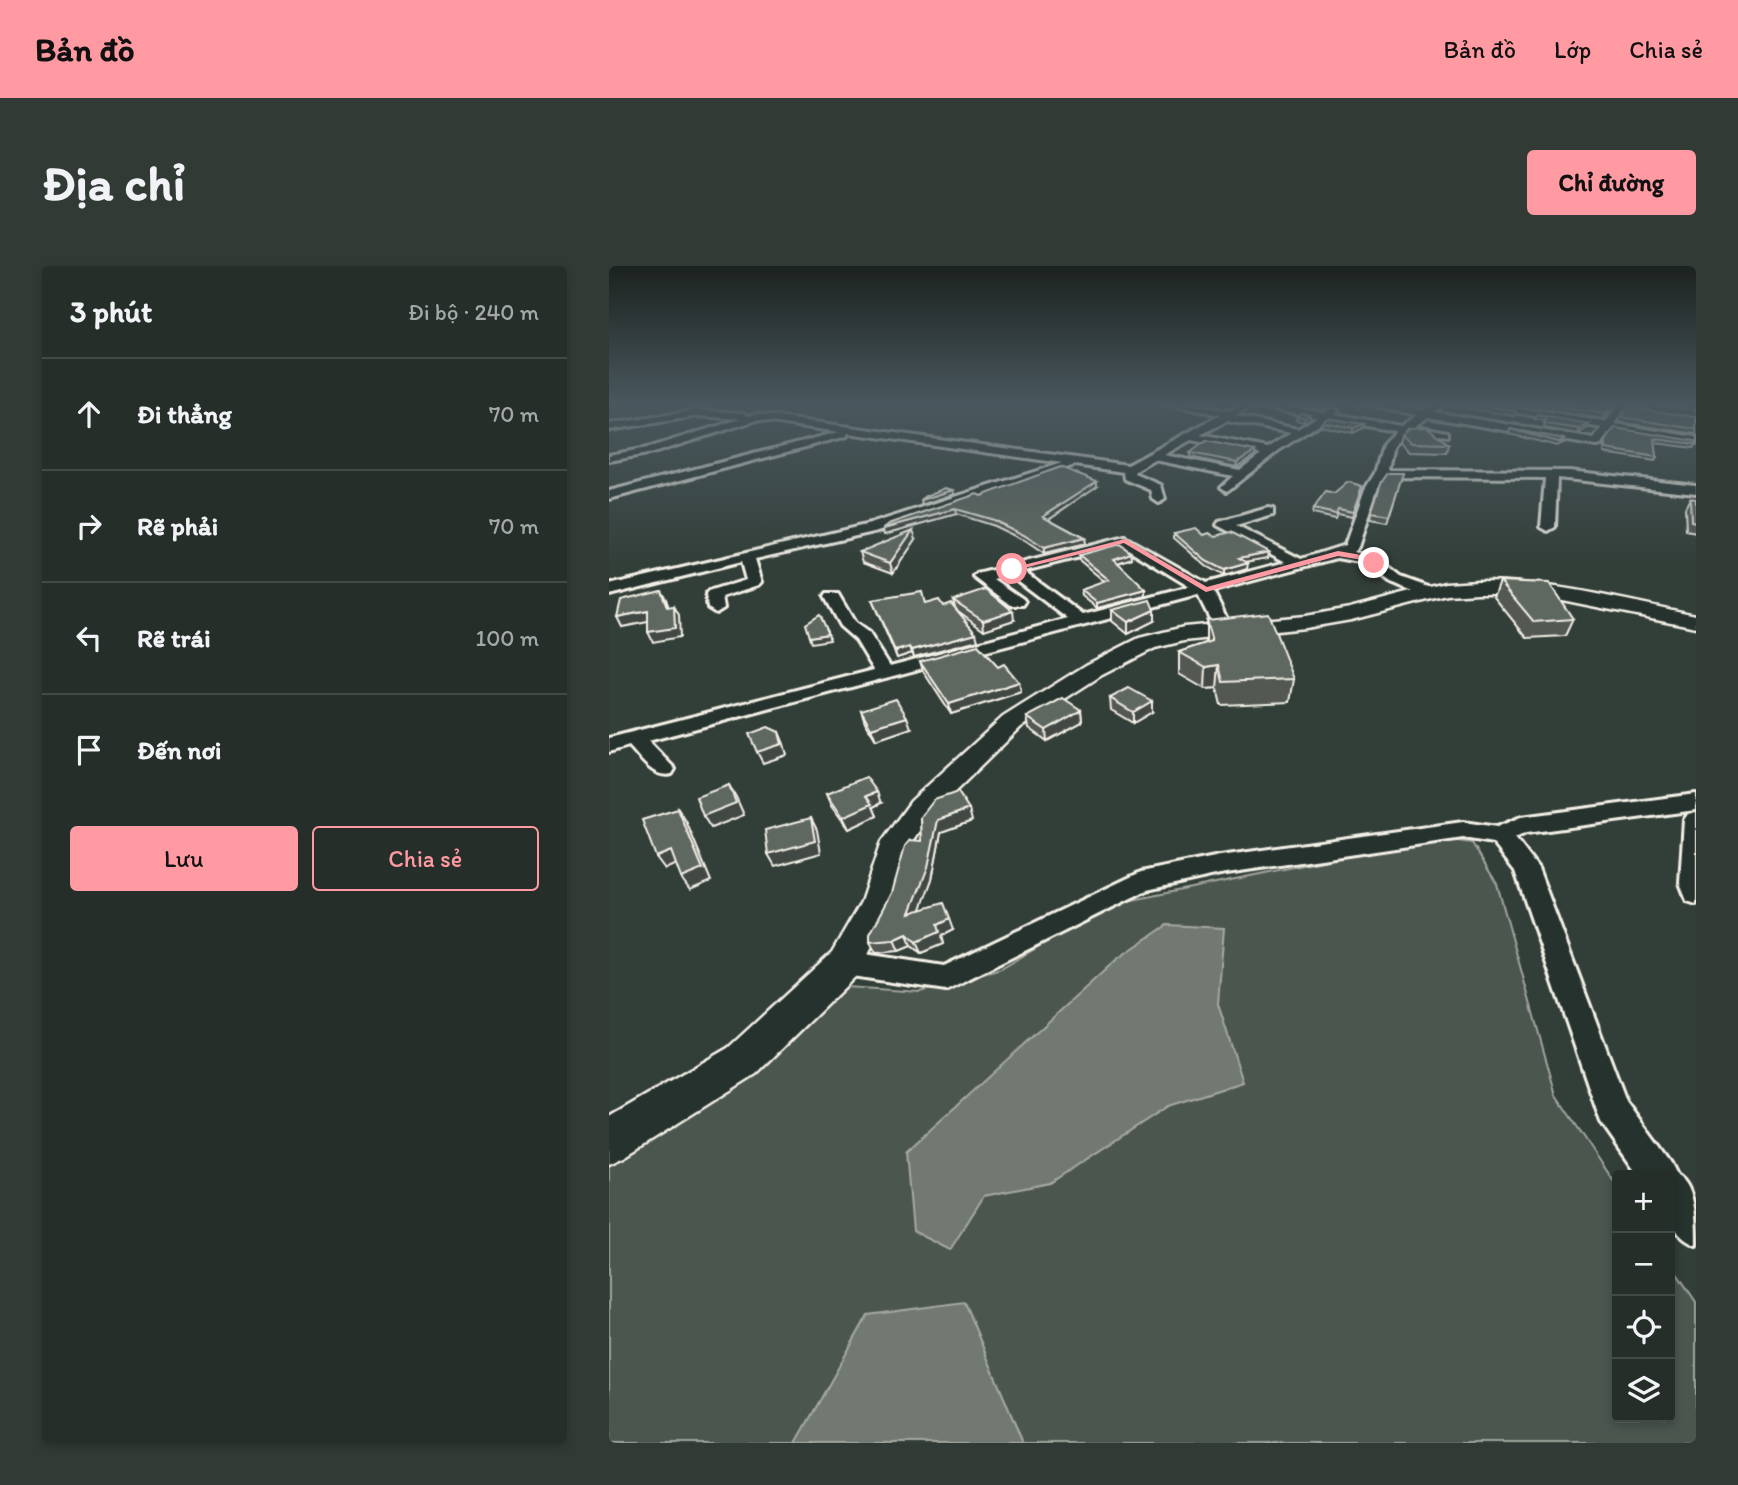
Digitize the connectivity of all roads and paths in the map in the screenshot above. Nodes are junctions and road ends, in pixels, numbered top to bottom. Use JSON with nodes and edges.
{"nodes":[{"id":1,"x":751,"y":458,"type":"edge"},
{"id":2,"x":1054,"y":458,"type":"edge"},
{"id":3,"x":1153,"y":458,"type":"edge"},
{"id":4,"x":1160,"y":458,"type":"edge"},
{"id":5,"x":1262,"y":458,"type":"edge"},
{"id":6,"x":1385,"y":458,"type":"edge"},
{"id":7,"x":1077,"y":461,"type":"junction"},
{"id":8,"x":1131,"y":469,"type":"junction"},
{"id":9,"x":1381,"y":472,"type":"junction"},
{"id":10,"x":1242,"y":474,"type":"junction"},
{"id":11,"x":1551,"y":475,"type":"junction"},
{"id":12,"x":1227,"y":487,"type":"dead end"},
{"id":13,"x":1696,"y":489,"type":"edge"},
{"id":14,"x":609,"y":495,"type":"edge"},
{"id":15,"x":1159,"y":499,"type":"dead end"},
{"id":16,"x":1268,"y":512,"type":"dead end"},
{"id":17,"x":1548,"y":527,"type":"dead end"},
{"id":18,"x":1351,"y":553,"type":"junction"},
{"id":19,"x":747,"y":556,"type":"junction"},
{"id":20,"x":1300,"y":564,"type":"junction"},
{"id":21,"x":1012,"y":569,"type":"junction"},
{"id":22,"x":609,"y":590,"type":"edge"},
{"id":23,"x":1204,"y":590,"type":"junction"},
{"id":24,"x":1431,"y":593,"type":"junction"},
{"id":25,"x":832,"y":597,"type":"dead end"},
{"id":26,"x":1017,"y":602,"type":"dead end"},
{"id":27,"x":716,"y":608,"type":"dead end"},
{"id":28,"x":1696,"y":621,"type":"edge"},
{"id":29,"x":1082,"y":622,"type":"junction"},
{"id":30,"x":1224,"y":631,"type":"junction"},
{"id":31,"x":884,"y":673,"type":"junction"},
{"id":32,"x":633,"y":739,"type":"junction"},
{"id":33,"x":609,"y":745,"type":"edge"},
{"id":34,"x":664,"y":769,"type":"dead end"},
{"id":35,"x":1696,"y":802,"type":"edge"},
{"id":36,"x":1696,"y":820,"type":"edge"},
{"id":37,"x":1500,"y":836,"type":"junction"},
{"id":38,"x":1696,"y":894,"type":"edge"},
{"id":39,"x":845,"y":962,"type":"junction"},
{"id":40,"x":609,"y":1142,"type":"edge"},
{"id":41,"x":1655,"y":1170,"type":"edge"},
{"id":42,"x":1675,"y":1197,"type":"edge"},
{"id":43,"x":1696,"y":1227,"type":"edge"}],
"edges":[{"from":1,"to":14,"type":"street"},
{"from":2,"to":7,"type":"street"},
{"from":3,"to":8,"type":"street"},
{"from":4,"to":10,"type":"street"},
{"from":5,"to":10,"type":"street"},
{"from":6,"to":9,"type":"street"},
{"from":7,"to":8,"type":"street"},
{"from":7,"to":19,"type":"street"},
{"from":8,"to":15,"type":"street"},
{"from":9,"to":11,"type":"street"},
{"from":9,"to":18,"type":"street"},
{"from":10,"to":12,"type":"street"},
{"from":11,"to":13,"type":"street"},
{"from":11,"to":17,"type":"street"},
{"from":16,"to":20,"type":"street"},
{"from":18,"to":20,"type":"street"},
{"from":18,"to":24,"type":"street"},
{"from":19,"to":22,"type":"street"},
{"from":19,"to":27,"type":"street"},
{"from":20,"to":23,"type":"street"},
{"from":21,"to":23,"type":"street"},
{"from":21,"to":26,"type":"street"},
{"from":21,"to":29,"type":"street"},
{"from":23,"to":29,"type":"street"},
{"from":23,"to":30,"type":"street"},
{"from":24,"to":28,"type":"street"},
{"from":24,"to":30,"type":"street"},
{"from":25,"to":31,"type":"street"},
{"from":29,"to":31,"type":"street"},
{"from":30,"to":39,"type":"street"},
{"from":31,"to":32,"type":"street"},
{"from":32,"to":33,"type":"street"},
{"from":32,"to":34,"type":"street"},
{"from":35,"to":37,"type":"street"},
{"from":36,"to":38,"type":"street"},
{"from":37,"to":39,"type":"street"},
{"from":37,"to":41,"type":"street"},
{"from":39,"to":40,"type":"street"},
{"from":42,"to":43,"type":"street"}]}
